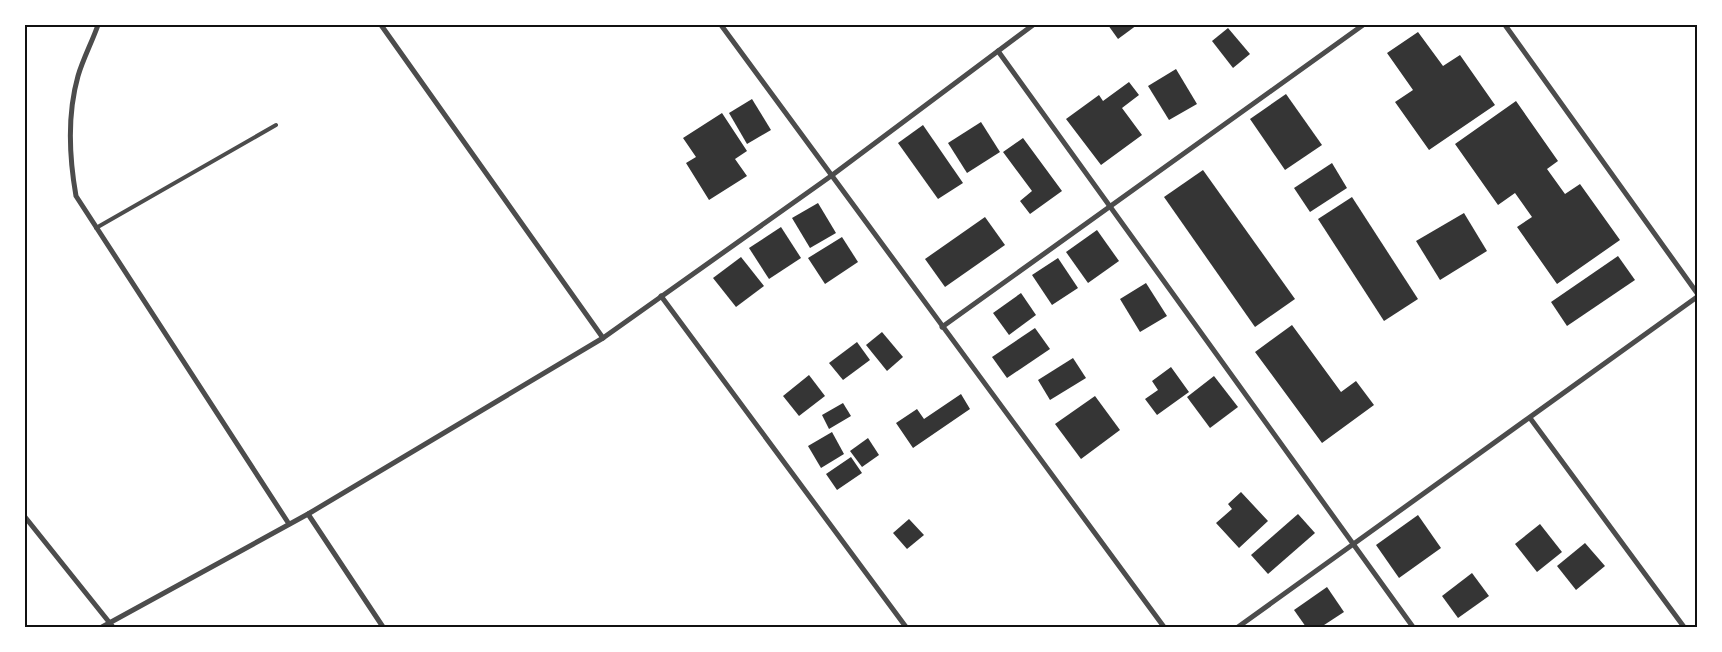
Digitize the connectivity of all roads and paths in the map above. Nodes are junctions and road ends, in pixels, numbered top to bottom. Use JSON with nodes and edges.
{"nodes":[{"id":1,"x":98,"y":25,"type":"edge"},
{"id":2,"x":380,"y":25,"type":"edge"},
{"id":3,"x":722,"y":25,"type":"edge"},
{"id":4,"x":1032,"y":25,"type":"edge"},
{"id":5,"x":1363,"y":25,"type":"edge"},
{"id":6,"x":1505,"y":25,"type":"edge"},
{"id":7,"x":998,"y":51,"type":"junction"},
{"id":8,"x":276,"y":125,"type":"dead end"},
{"id":9,"x":831,"y":176,"type":"junction"},
{"id":10,"x":1110,"y":206,"type":"junction"},
{"id":11,"x":96,"y":228,"type":"junction"},
{"id":12,"x":1697,"y":293,"type":"edge"},
{"id":13,"x":661,"y":296,"type":"junction"},
{"id":14,"x":1697,"y":297,"type":"edge"},
{"id":15,"x":942,"y":327,"type":"junction"},
{"id":16,"x":603,"y":338,"type":"junction"},
{"id":17,"x":1530,"y":418,"type":"junction"},
{"id":18,"x":308,"y":514,"type":"junction"},
{"id":19,"x":25,"y":517,"type":"edge"},
{"id":20,"x":289,"y":524,"type":"junction"},
{"id":21,"x":1353,"y":543,"type":"junction"},
{"id":22,"x":112,"y":625,"type":"edge"},
{"id":23,"x":102,"y":627,"type":"edge"},
{"id":24,"x":384,"y":627,"type":"edge"},
{"id":25,"x":906,"y":627,"type":"edge"},
{"id":26,"x":1164,"y":627,"type":"edge"},
{"id":27,"x":1238,"y":627,"type":"edge"},
{"id":28,"x":1413,"y":627,"type":"edge"},
{"id":29,"x":1684,"y":627,"type":"edge"}],
"edges":[{"from":1,"to":11,"type":"street"},
{"from":2,"to":16,"type":"street"},
{"from":3,"to":9,"type":"street"},
{"from":4,"to":7,"type":"street"},
{"from":5,"to":10,"type":"street"},
{"from":6,"to":12,"type":"street"},
{"from":7,"to":9,"type":"street"},
{"from":7,"to":10,"type":"street"},
{"from":8,"to":11,"type":"lane"},
{"from":9,"to":13,"type":"street"},
{"from":9,"to":15,"type":"street"},
{"from":10,"to":15,"type":"street"},
{"from":10,"to":21,"type":"street"},
{"from":11,"to":20,"type":"street"},
{"from":13,"to":16,"type":"street"},
{"from":13,"to":25,"type":"street"},
{"from":14,"to":17,"type":"street"},
{"from":15,"to":26,"type":"street"},
{"from":16,"to":18,"type":"street"},
{"from":17,"to":21,"type":"street"},
{"from":17,"to":29,"type":"street"},
{"from":18,"to":20,"type":"street"},
{"from":18,"to":24,"type":"street"},
{"from":19,"to":22,"type":"street"},
{"from":20,"to":22,"type":"street"},
{"from":21,"to":27,"type":"street"},
{"from":21,"to":28,"type":"street"},
{"from":22,"to":23,"type":"street"}]}
